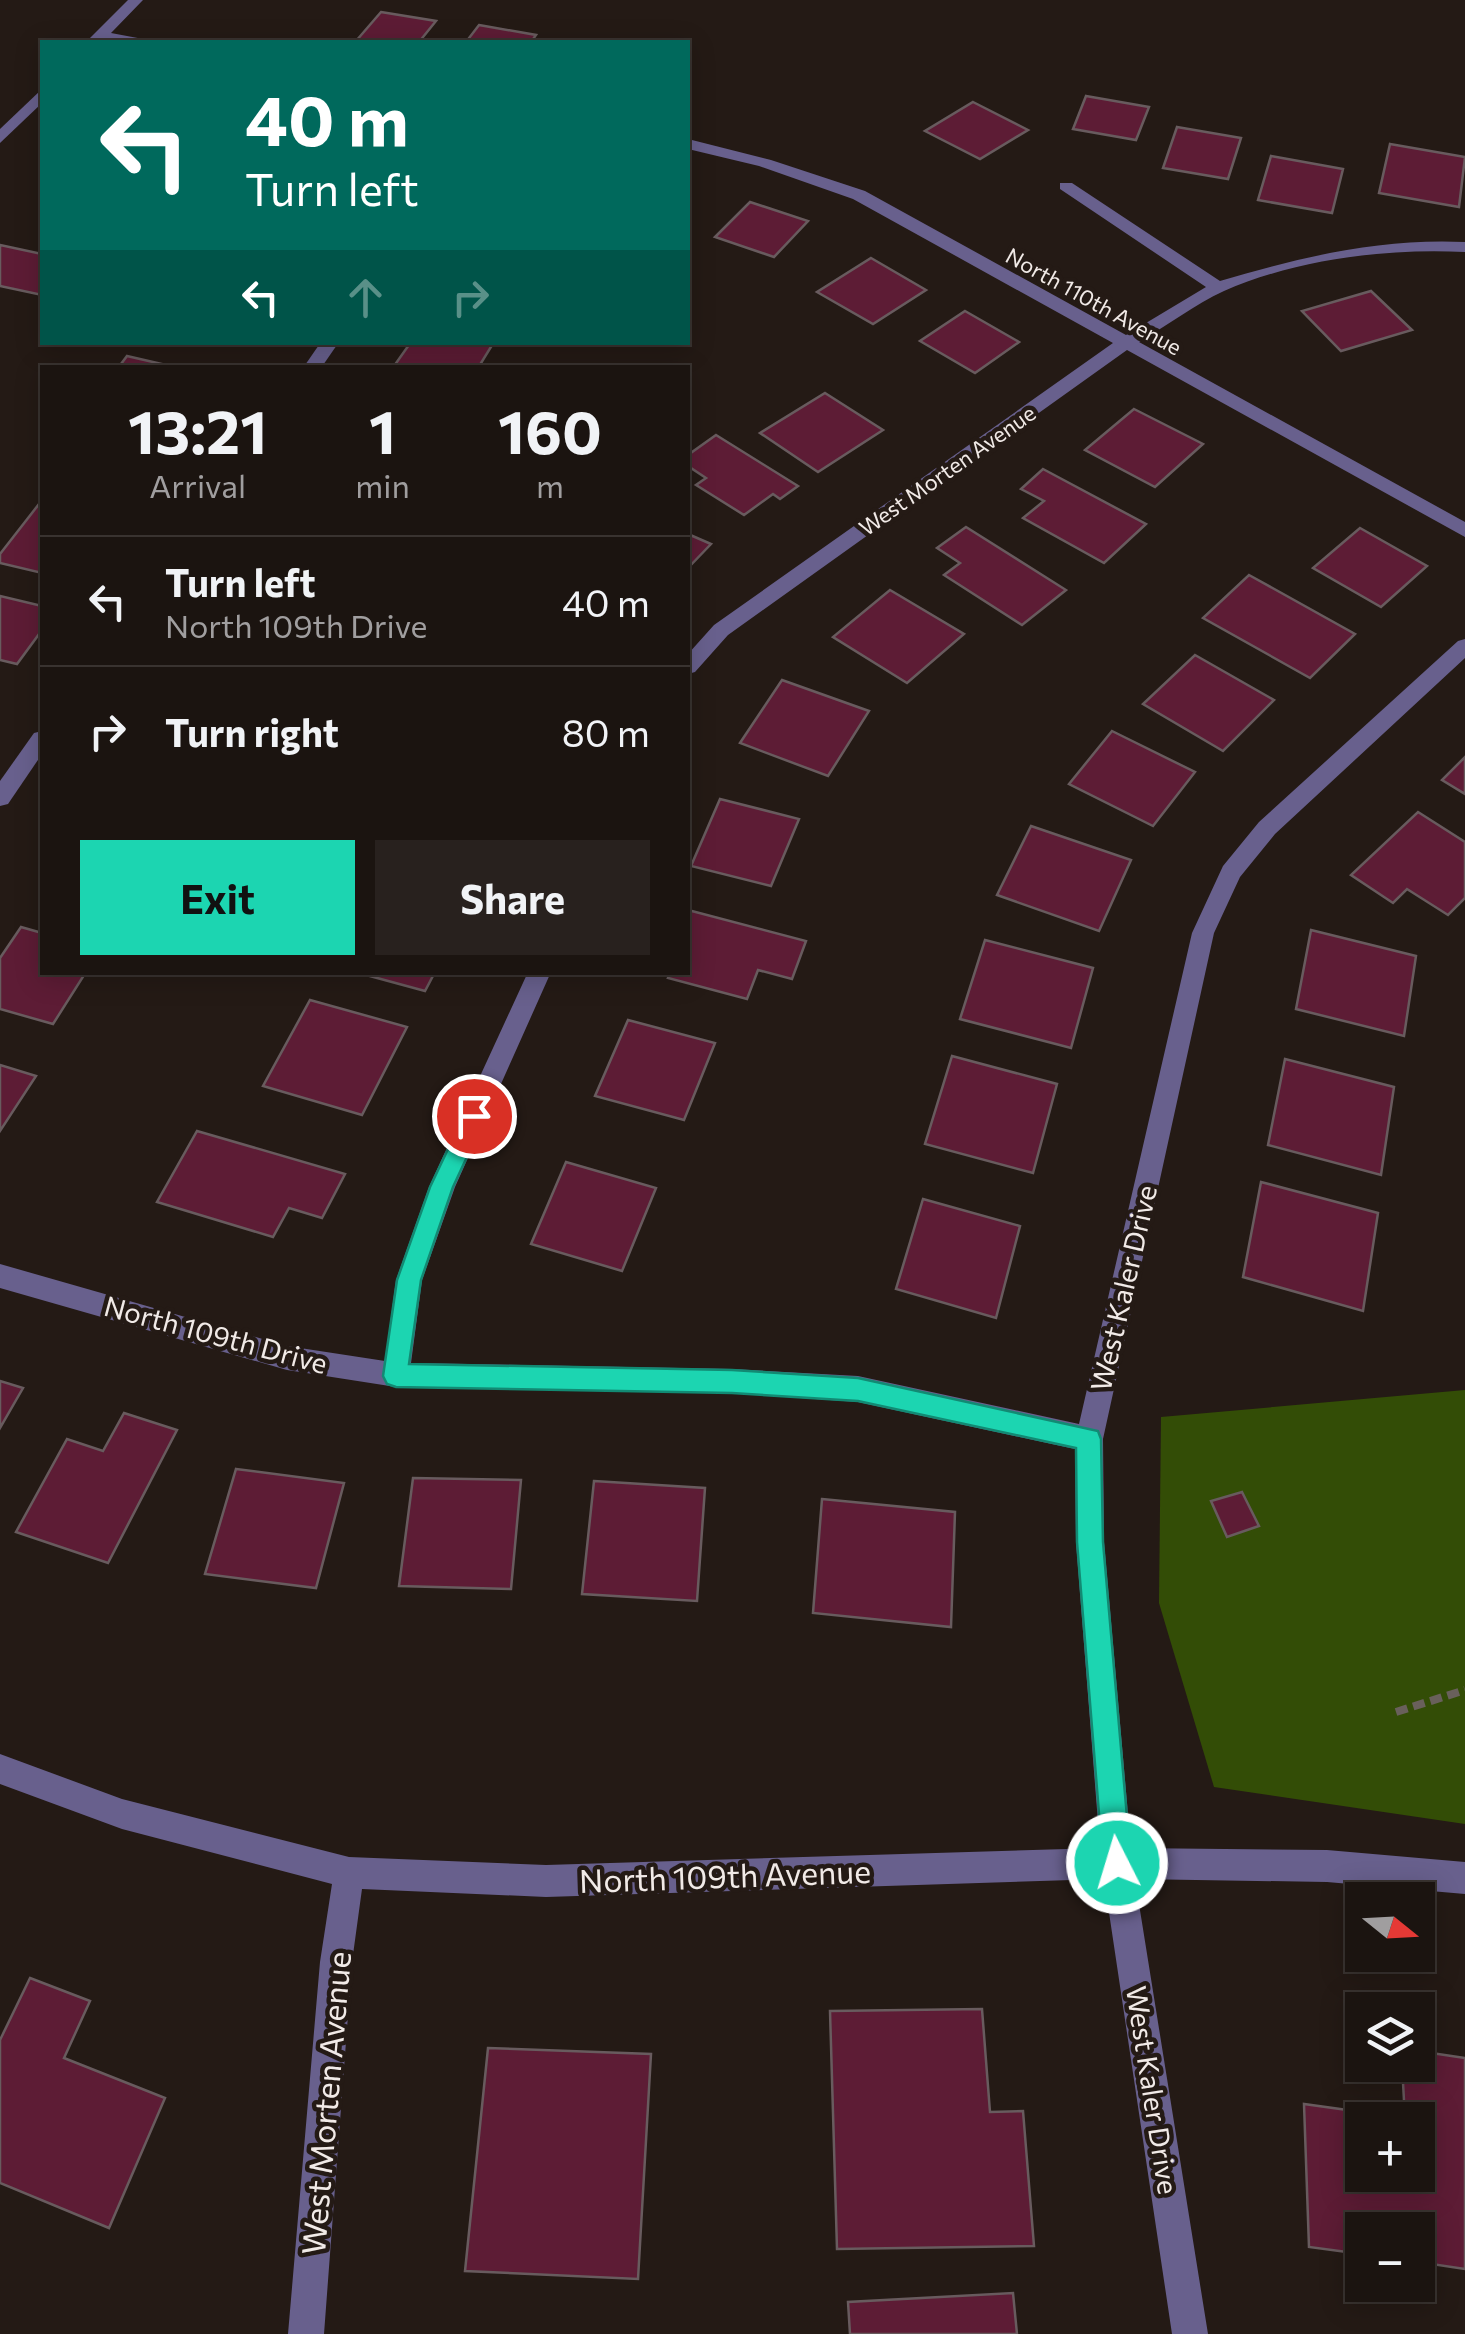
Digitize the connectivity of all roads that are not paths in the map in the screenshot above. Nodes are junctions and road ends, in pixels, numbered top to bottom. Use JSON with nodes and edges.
{"nodes":[{"id":1,"x":136,"y":0,"type":"edge"},
{"id":2,"x":97,"y":39,"type":"edge"},
{"id":3,"x":40,"y":96,"type":"edge"},
{"id":4,"x":0,"y":138,"type":"edge"},
{"id":5,"x":690,"y":144,"type":"edge"},
{"id":6,"x":1066,"y":186,"type":"dead end"},
{"id":7,"x":1465,"y":247,"type":"edge"},
{"id":8,"x":1218,"y":287,"type":"junction"},
{"id":9,"x":1124,"y":344,"type":"junction"},
{"id":10,"x":1465,"y":530,"type":"edge"},
{"id":11,"x":1465,"y":646,"type":"edge"},
{"id":12,"x":690,"y":665,"type":"edge"},
{"id":13,"x":40,"y":743,"type":"edge"},
{"id":14,"x":0,"y":798,"type":"edge"},
{"id":15,"x":539,"y":975,"type":"edge"},
{"id":16,"x":0,"y":1276,"type":"edge"},
{"id":17,"x":396,"y":1376,"type":"junction"},
{"id":18,"x":1089,"y":1439,"type":"junction"},
{"id":19,"x":0,"y":1769,"type":"edge"},
{"id":20,"x":1117,"y":1863,"type":"junction"},
{"id":21,"x":349,"y":1873,"type":"junction"},
{"id":22,"x":1465,"y":1878,"type":"edge"},
{"id":23,"x":306,"y":2334,"type":"edge"},
{"id":24,"x":1190,"y":2334,"type":"edge"}],
"edges":[{"from":1,"to":2,"type":"street"},
{"from":3,"to":4,"type":"street"},
{"from":5,"to":9,"type":"street","name":"North 110th Avenue"},
{"from":6,"to":8,"type":"street"},
{"from":7,"to":8,"type":"street","name":"West Morten Avenue"},
{"from":8,"to":9,"type":"street","name":"West Morten Avenue"},
{"from":9,"to":10,"type":"street","name":"North 110th Avenue"},
{"from":9,"to":12,"type":"street","name":"West Morten Avenue"},
{"from":11,"to":18,"type":"street","name":"West Kaler Drive"},
{"from":13,"to":14,"type":"street"},
{"from":15,"to":17,"type":"street"},
{"from":16,"to":17,"type":"street","name":"North 109th Drive"},
{"from":17,"to":18,"type":"street","name":"North 109th Drive"},
{"from":18,"to":20,"type":"street","name":"West Kaler Drive"},
{"from":19,"to":21,"type":"street","name":"North 109th Avenue"},
{"from":20,"to":21,"type":"street","name":"North 109th Avenue"},
{"from":20,"to":22,"type":"street","name":"North 109th Avenue"},
{"from":20,"to":24,"type":"street","name":"West Kaler Drive"},
{"from":21,"to":23,"type":"street","name":"West Morten Avenue"}]}
